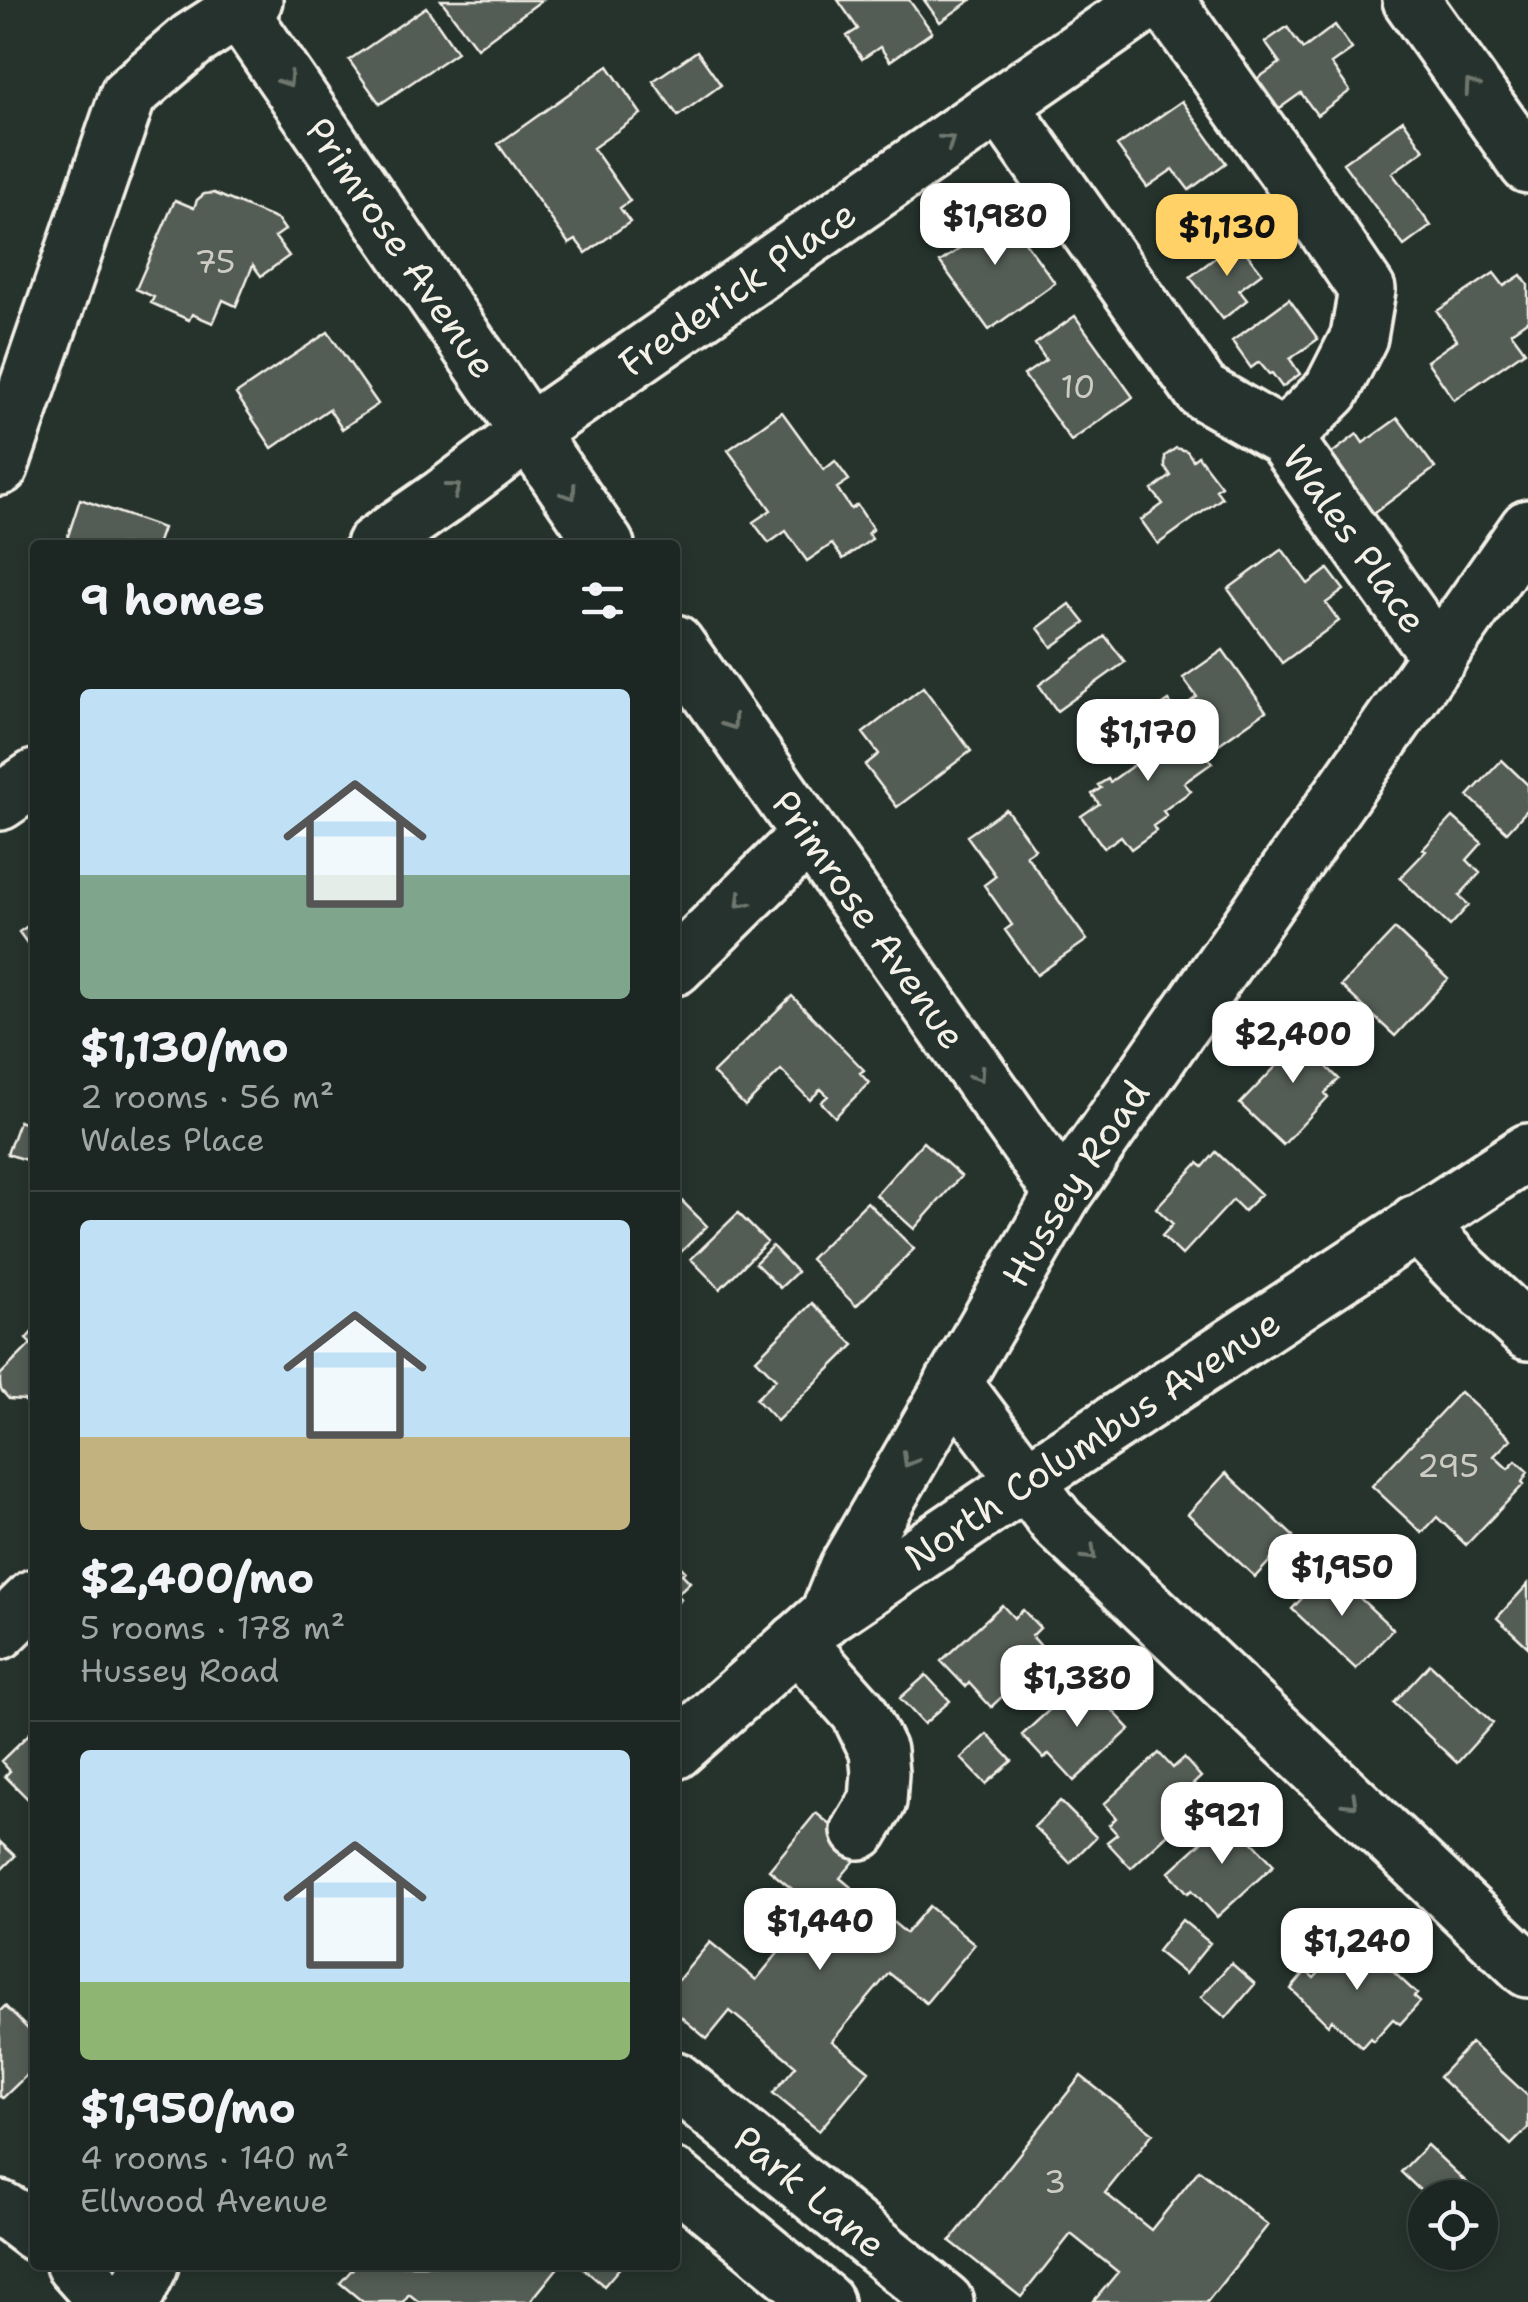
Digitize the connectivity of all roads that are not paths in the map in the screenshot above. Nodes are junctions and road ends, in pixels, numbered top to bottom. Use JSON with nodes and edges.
{"nodes":[{"id":1,"x":1151,"y":0,"type":"edge"},
{"id":2,"x":1165,"y":0,"type":"edge"},
{"id":3,"x":1411,"y":0,"type":"edge"},
{"id":4,"x":241,"y":3,"type":"edge"},
{"id":5,"x":1000,"y":105,"type":"junction"},
{"id":6,"x":1528,"y":165,"type":"edge"},
{"id":7,"x":528,"y":433,"type":"junction"},
{"id":8,"x":1284,"y":438,"type":"junction"},
{"id":9,"x":0,"y":467,"type":"edge"},
{"id":10,"x":1528,"y":528,"type":"edge"},
{"id":11,"x":381,"y":540,"type":"edge"},
{"id":12,"x":603,"y":540,"type":"edge"},
{"id":13,"x":680,"y":650,"type":"edge"},
{"id":14,"x":1439,"y":657,"type":"junction"},
{"id":15,"x":30,"y":781,"type":"edge"},
{"id":16,"x":0,"y":802,"type":"edge"},
{"id":17,"x":809,"y":836,"type":"junction"},
{"id":18,"x":680,"y":963,"type":"edge"},
{"id":19,"x":1528,"y":1152,"type":"edge"},
{"id":20,"x":1064,"y":1194,"type":"junction"},
{"id":21,"x":1416,"y":1224,"type":"junction"},
{"id":22,"x":1528,"y":1332,"type":"edge"},
{"id":23,"x":954,"y":1384,"type":"junction"},
{"id":24,"x":1026,"y":1481,"type":"junction"},
{"id":25,"x":30,"y":1602,"type":"edge"},
{"id":26,"x":813,"y":1628,"type":"junction"},
{"id":27,"x":0,"y":1631,"type":"edge"},
{"id":28,"x":680,"y":1747,"type":"edge"},
{"id":29,"x":860,"y":1831,"type":"dead end"},
{"id":30,"x":1528,"y":1969,"type":"edge"},
{"id":31,"x":680,"y":2084,"type":"edge"},
{"id":32,"x":680,"y":2182,"type":"edge"},
{"id":33,"x":816,"y":2196,"type":"junction"},
{"id":34,"x":0,"y":2209,"type":"edge"},
{"id":35,"x":30,"y":2229,"type":"edge"},
{"id":36,"x":764,"y":2252,"type":"junction"},
{"id":37,"x":78,"y":2270,"type":"edge"},
{"id":38,"x":148,"y":2270,"type":"edge"},
{"id":39,"x":107,"y":2302,"type":"edge"},
{"id":40,"x":132,"y":2302,"type":"edge"},
{"id":41,"x":825,"y":2302,"type":"edge"},
{"id":42,"x":944,"y":2302,"type":"edge"}],
"edges":[{"from":1,"to":5,"type":"street","name":"Frederick Place"},
{"from":2,"to":8,"type":"street"},
{"from":6,"to":3,"type":"street","one_way":true},
{"from":4,"to":7,"type":"street","name":"Primrose Avenue","one_way":true},
{"from":4,"to":9,"type":"street"},
{"from":7,"to":5,"type":"street","name":"Frederick Place","one_way":true},
{"from":5,"to":8,"type":"street","name":"Wales Place"},
{"from":11,"to":7,"type":"street","name":"Frederick Place","one_way":true},
{"from":7,"to":12,"type":"street","name":"Primrose Avenue","one_way":true},
{"from":8,"to":14,"type":"street","name":"Wales Place"},
{"from":10,"to":14,"type":"street","name":"Hussey Road"},
{"from":13,"to":17,"type":"street","name":"Primrose Avenue","one_way":true},
{"from":14,"to":20,"type":"street","name":"Hussey Road"},
{"from":15,"to":16,"type":"street"},
{"from":17,"to":18,"type":"street","one_way":true},
{"from":17,"to":20,"type":"street","name":"Primrose Avenue","one_way":true},
{"from":19,"to":21,"type":"street","name":"North Columbus Avenue"},
{"from":20,"to":23,"type":"street","name":"Hussey Road"},
{"from":21,"to":22,"type":"street"},
{"from":21,"to":24,"type":"street","name":"North Columbus Avenue"},
{"from":23,"to":24,"type":"street"},
{"from":23,"to":26,"type":"street","name":"Hussey Road","one_way":true},
{"from":24,"to":26,"type":"street","name":"North Columbus Avenue"},
{"from":24,"to":30,"type":"street","one_way":true},
{"from":25,"to":27,"type":"street"},
{"from":26,"to":28,"type":"street","name":"North Columbus Avenue"},
{"from":26,"to":29,"type":"street"},
{"from":31,"to":33,"type":"street","name":"Park Lane"},
{"from":32,"to":36,"type":"street","name":"Park Lane"},
{"from":33,"to":36,"type":"street"},
{"from":33,"to":42,"type":"street","name":"Park Lane"},
{"from":34,"to":35,"type":"street"},
{"from":36,"to":41,"type":"street","name":"Park Lane"},
{"from":37,"to":39,"type":"street"},
{"from":38,"to":40,"type":"street"}]}
